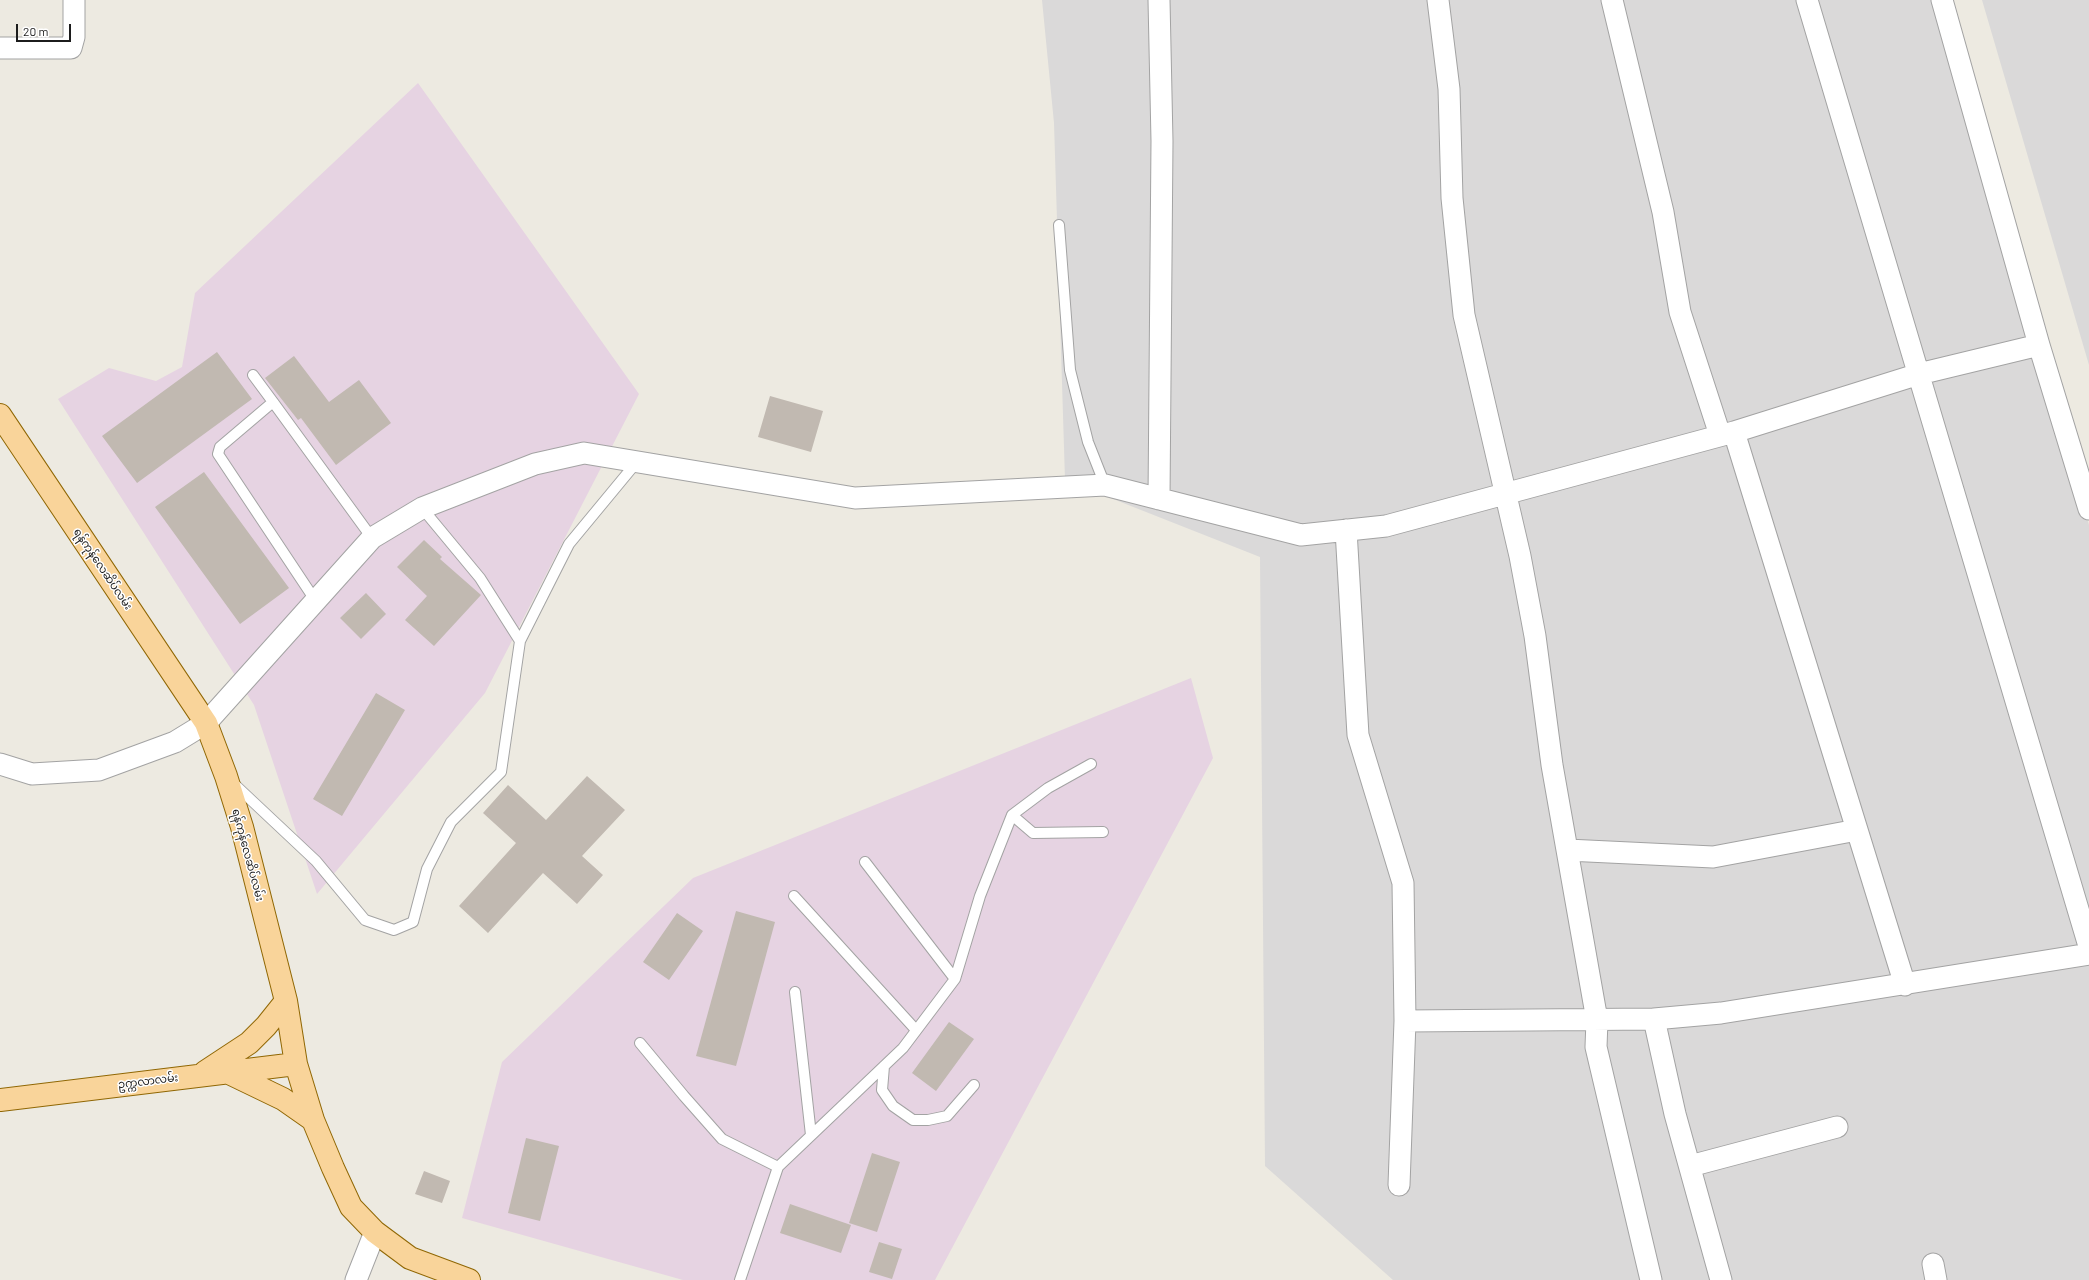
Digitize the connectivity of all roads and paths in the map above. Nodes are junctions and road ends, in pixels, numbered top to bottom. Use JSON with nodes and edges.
{"nodes":[{"id":1,"x":74,"y":0,"type":"edge"},
{"id":2,"x":1159,"y":0,"type":"edge"},
{"id":3,"x":1438,"y":0,"type":"edge"},
{"id":4,"x":1612,"y":0,"type":"edge"},
{"id":5,"x":1807,"y":0,"type":"edge"},
{"id":6,"x":1942,"y":0,"type":"edge"},
{"id":7,"x":0,"y":48,"type":"edge"},
{"id":8,"x":1059,"y":225,"type":"dead end"},
{"id":9,"x":2039,"y":345,"type":"junction"},
{"id":10,"x":253,"y":374,"type":"dead end"},
{"id":11,"x":1919,"y":374,"type":"junction"},
{"id":12,"x":273,"y":402,"type":"junction"},
{"id":13,"x":0,"y":415,"type":"edge"},
{"id":14,"x":1727,"y":434,"type":"junction"},
{"id":15,"x":636,"y":463,"type":"junction"},
{"id":16,"x":1105,"y":485,"type":"junction"},
{"id":17,"x":1505,"y":495,"type":"junction"},
{"id":18,"x":1160,"y":499,"type":"junction"},
{"id":19,"x":422,"y":508,"type":"junction"},
{"id":20,"x":2089,"y":509,"type":"edge"},
{"id":21,"x":1346,"y":530,"type":"junction"},
{"id":22,"x":372,"y":538,"type":"junction"},
{"id":23,"x":315,"y":600,"type":"junction"},
{"id":24,"x":520,"y":641,"type":"junction"},
{"id":25,"x":206,"y":724,"type":"junction"},
{"id":26,"x":0,"y":764,"type":"edge"},
{"id":27,"x":1091,"y":764,"type":"dead end"},
{"id":28,"x":226,"y":776,"type":"junction"},
{"id":29,"x":1012,"y":815,"type":"junction"},
{"id":30,"x":1857,"y":830,"type":"junction"},
{"id":31,"x":1104,"y":832,"type":"dead end"},
{"id":32,"x":1567,"y":850,"type":"junction"},
{"id":33,"x":865,"y":862,"type":"dead end"},
{"id":34,"x":794,"y":896,"type":"dead end"},
{"id":35,"x":2089,"y":946,"type":"edge"},
{"id":36,"x":2089,"y":954,"type":"edge"},
{"id":37,"x":955,"y":979,"type":"junction"},
{"id":38,"x":1905,"y":985,"type":"junction"},
{"id":39,"x":795,"y":992,"type":"dead end"},
{"id":40,"x":286,"y":1001,"type":"junction"},
{"id":41,"x":1654,"y":1019,"type":"junction"},
{"id":42,"x":1596,"y":1020,"type":"junction"},
{"id":43,"x":1405,"y":1021,"type":"junction"},
{"id":44,"x":916,"y":1030,"type":"junction"},
{"id":45,"x":640,"y":1043,"type":"dead end"},
{"id":46,"x":296,"y":1064,"type":"junction"},
{"id":47,"x":884,"y":1066,"type":"junction"},
{"id":48,"x":227,"y":1072,"type":"junction"},
{"id":49,"x":200,"y":1075,"type":"junction"},
{"id":50,"x":974,"y":1085,"type":"dead end"},
{"id":51,"x":0,"y":1100,"type":"edge"},
{"id":52,"x":313,"y":1120,"type":"junction"},
{"id":53,"x":1837,"y":1127,"type":"dead end"},
{"id":54,"x":811,"y":1135,"type":"junction"},
{"id":55,"x":1690,"y":1166,"type":"junction"},
{"id":56,"x":778,"y":1167,"type":"junction"},
{"id":57,"x":1399,"y":1185,"type":"dead end"},
{"id":58,"x":375,"y":1232,"type":"junction"},
{"id":59,"x":356,"y":1280,"type":"edge"},
{"id":60,"x":469,"y":1280,"type":"edge"},
{"id":61,"x":740,"y":1280,"type":"edge"},
{"id":62,"x":1651,"y":1280,"type":"edge"},
{"id":63,"x":1721,"y":1280,"type":"edge"}],
"edges":[{"from":1,"to":7,"type":"street"},
{"from":2,"to":18,"type":"street"},
{"from":3,"to":17,"type":"street"},
{"from":4,"to":14,"type":"street"},
{"from":5,"to":11,"type":"street"},
{"from":6,"to":9,"type":"street"},
{"from":8,"to":16,"type":"lane"},
{"from":9,"to":11,"type":"street"},
{"from":9,"to":20,"type":"street"},
{"from":10,"to":12,"type":"lane"},
{"from":11,"to":14,"type":"street"},
{"from":11,"to":35,"type":"street"},
{"from":12,"to":22,"type":"lane"},
{"from":12,"to":23,"type":"lane"},
{"from":13,"to":25,"type":"main road","name":"ရန်ကုန်လေဆိပ်လမ်း"},
{"from":14,"to":17,"type":"street"},
{"from":14,"to":30,"type":"street"},
{"from":15,"to":16,"type":"street"},
{"from":15,"to":19,"type":"street"},
{"from":15,"to":24,"type":"lane"},
{"from":16,"to":18,"type":"street"},
{"from":17,"to":21,"type":"street"},
{"from":17,"to":32,"type":"street"},
{"from":18,"to":21,"type":"street"},
{"from":19,"to":22,"type":"street"},
{"from":19,"to":24,"type":"lane"},
{"from":21,"to":43,"type":"street"},
{"from":22,"to":23,"type":"street"},
{"from":23,"to":25,"type":"street"},
{"from":24,"to":28,"type":"lane"},
{"from":25,"to":26,"type":"street"},
{"from":25,"to":28,"type":"main road","name":"ရန်ကုန်လေဆိပ်လမ်း"},
{"from":27,"to":29,"type":"lane"},
{"from":28,"to":40,"type":"main road","name":"ရန်ကုန်လေဆိပ်လမ်း"},
{"from":29,"to":31,"type":"lane"},
{"from":29,"to":37,"type":"lane"},
{"from":30,"to":32,"type":"street"},
{"from":30,"to":38,"type":"street"},
{"from":32,"to":42,"type":"street"},
{"from":33,"to":37,"type":"lane"},
{"from":34,"to":44,"type":"lane"},
{"from":36,"to":38,"type":"street"},
{"from":37,"to":44,"type":"lane"},
{"from":38,"to":41,"type":"street"},
{"from":39,"to":54,"type":"lane"},
{"from":40,"to":46,"type":"main road","name":"ရန်ကုန်လေဆိပ်လမ်း"},
{"from":40,"to":49,"type":"main road"},
{"from":41,"to":42,"type":"street"},
{"from":41,"to":55,"type":"street"},
{"from":42,"to":43,"type":"street"},
{"from":42,"to":62,"type":"street"},
{"from":43,"to":57,"type":"street"},
{"from":44,"to":47,"type":"lane"},
{"from":45,"to":56,"type":"lane"},
{"from":46,"to":48,"type":"main road","name":"ဥက္ကလာလမ်း"},
{"from":46,"to":52,"type":"main road","name":"ရန်ကုန်လေဆိပ်လမ်း"},
{"from":47,"to":50,"type":"lane"},
{"from":47,"to":54,"type":"lane"},
{"from":48,"to":49,"type":"main road","name":"ဥက္ကလာလမ်း"},
{"from":48,"to":52,"type":"main road"},
{"from":49,"to":51,"type":"main road","name":"ဥက္ကလာလမ်း"},
{"from":52,"to":58,"type":"main road","name":"ရန်ကုန်လေဆိပ်လမ်း"},
{"from":53,"to":55,"type":"street"},
{"from":54,"to":56,"type":"lane"},
{"from":55,"to":63,"type":"street"},
{"from":56,"to":61,"type":"lane"},
{"from":58,"to":59,"type":"street"},
{"from":58,"to":60,"type":"main road","name":"ရန်ကုန်လေဆိပ်လမ်း"}]}
